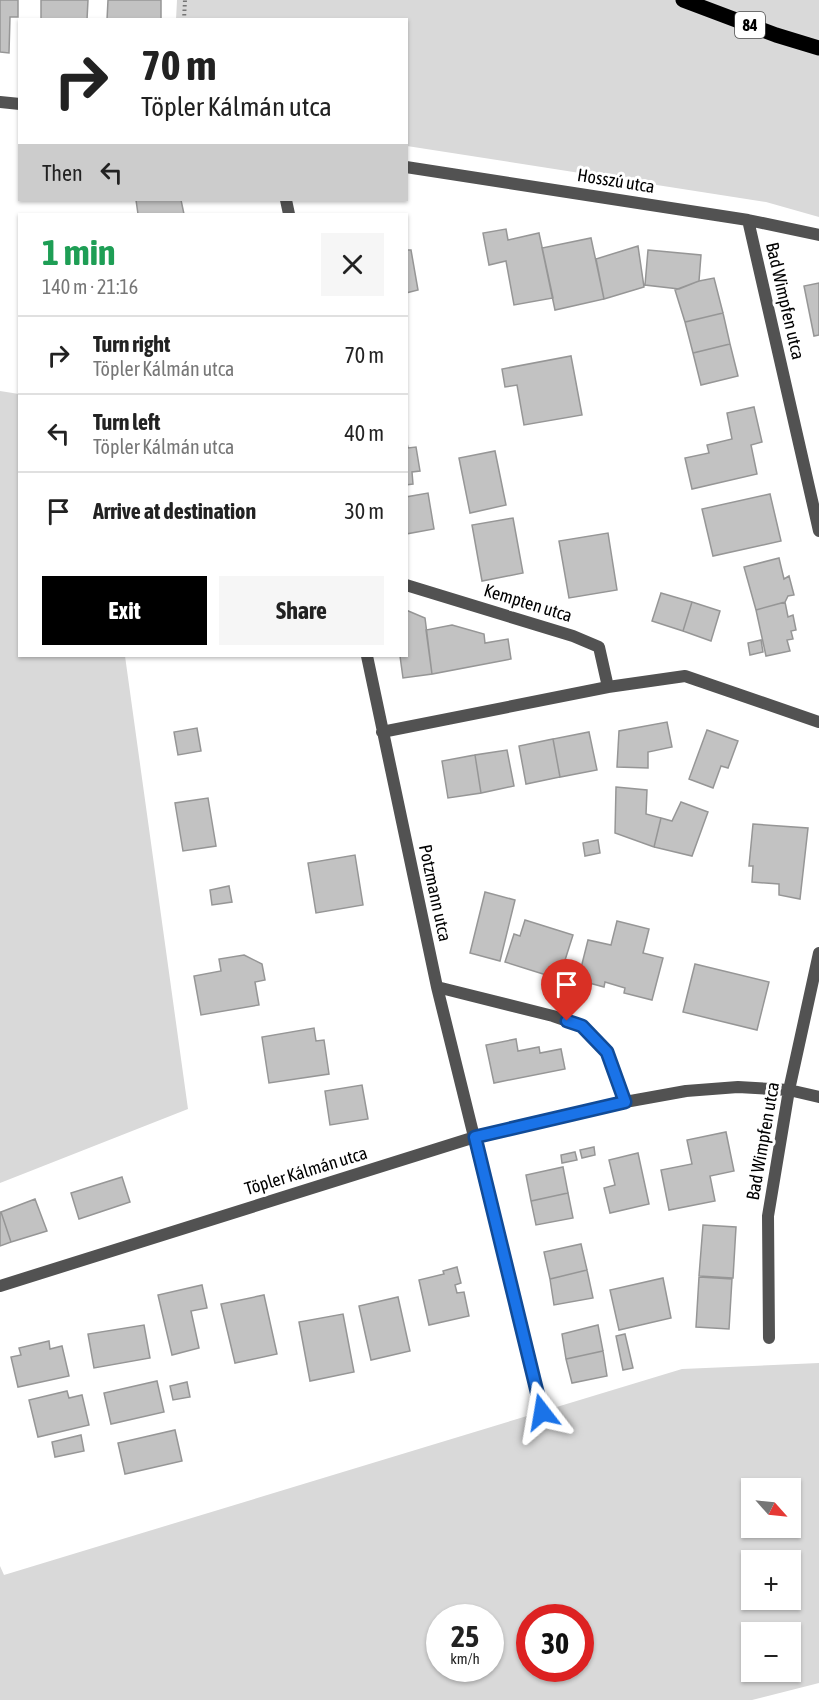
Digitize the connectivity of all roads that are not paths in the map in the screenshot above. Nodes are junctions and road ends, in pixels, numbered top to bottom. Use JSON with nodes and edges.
{"nodes":[{"id":1,"x":682,"y":0,"type":"edge"},
{"id":2,"x":819,"y":48,"type":"edge"},
{"id":3,"x":0,"y":102,"type":"edge"},
{"id":4,"x":18,"y":104,"type":"edge"},
{"id":5,"x":408,"y":167,"type":"edge"},
{"id":6,"x":748,"y":220,"type":"junction"},
{"id":7,"x":819,"y":235,"type":"edge"},
{"id":8,"x":819,"y":531,"type":"edge"},
{"id":9,"x":408,"y":586,"type":"edge"},
{"id":10,"x":367,"y":657,"type":"edge"},
{"id":11,"x":608,"y":687,"type":"junction"},
{"id":12,"x":819,"y":722,"type":"edge"},
{"id":13,"x":382,"y":732,"type":"junction"},
{"id":14,"x":819,"y":953,"type":"edge"},
{"id":15,"x":437,"y":987,"type":"junction"},
{"id":16,"x":789,"y":1090,"type":"junction"},
{"id":17,"x":819,"y":1097,"type":"edge"},
{"id":18,"x":625,"y":1102,"type":"junction"},
{"id":19,"x":475,"y":1137,"type":"junction"},
{"id":20,"x":0,"y":1286,"type":"edge"},
{"id":21,"x":769,"y":1338,"type":"dead end"},
{"id":22,"x":542,"y":1412,"type":"dead end"}],
"edges":[{"from":1,"to":2,"type":"main road","number":"84"},
{"from":3,"to":4,"type":"street"},
{"from":5,"to":6,"type":"street","name":"Hosszú utca"},
{"from":6,"to":7,"type":"street","name":"Hosszú utca"},
{"from":6,"to":8,"type":"street","name":"Bad Wimpfen utca"},
{"from":9,"to":11,"type":"street","name":"Kempten utca"},
{"from":10,"to":13,"type":"street","name":"Potzmann utca"},
{"from":11,"to":12,"type":"street"},
{"from":11,"to":13,"type":"street"},
{"from":13,"to":15,"type":"street","name":"Potzmann utca"},
{"from":14,"to":16,"type":"street","name":"Bad Wimpfen utca"},
{"from":15,"to":18,"type":"street"},
{"from":15,"to":19,"type":"street","name":"Potzmann utca"},
{"from":16,"to":17,"type":"street","name":"Töpler Kálmán utca"},
{"from":16,"to":18,"type":"street","name":"Töpler Kálmán utca"},
{"from":16,"to":21,"type":"street","name":"Bad Wimpfen utca"},
{"from":18,"to":19,"type":"street","name":"Töpler Kálmán utca"},
{"from":19,"to":20,"type":"street","name":"Töpler Kálmán utca"},
{"from":19,"to":22,"type":"street","name":"Potzmann utca"}]}
